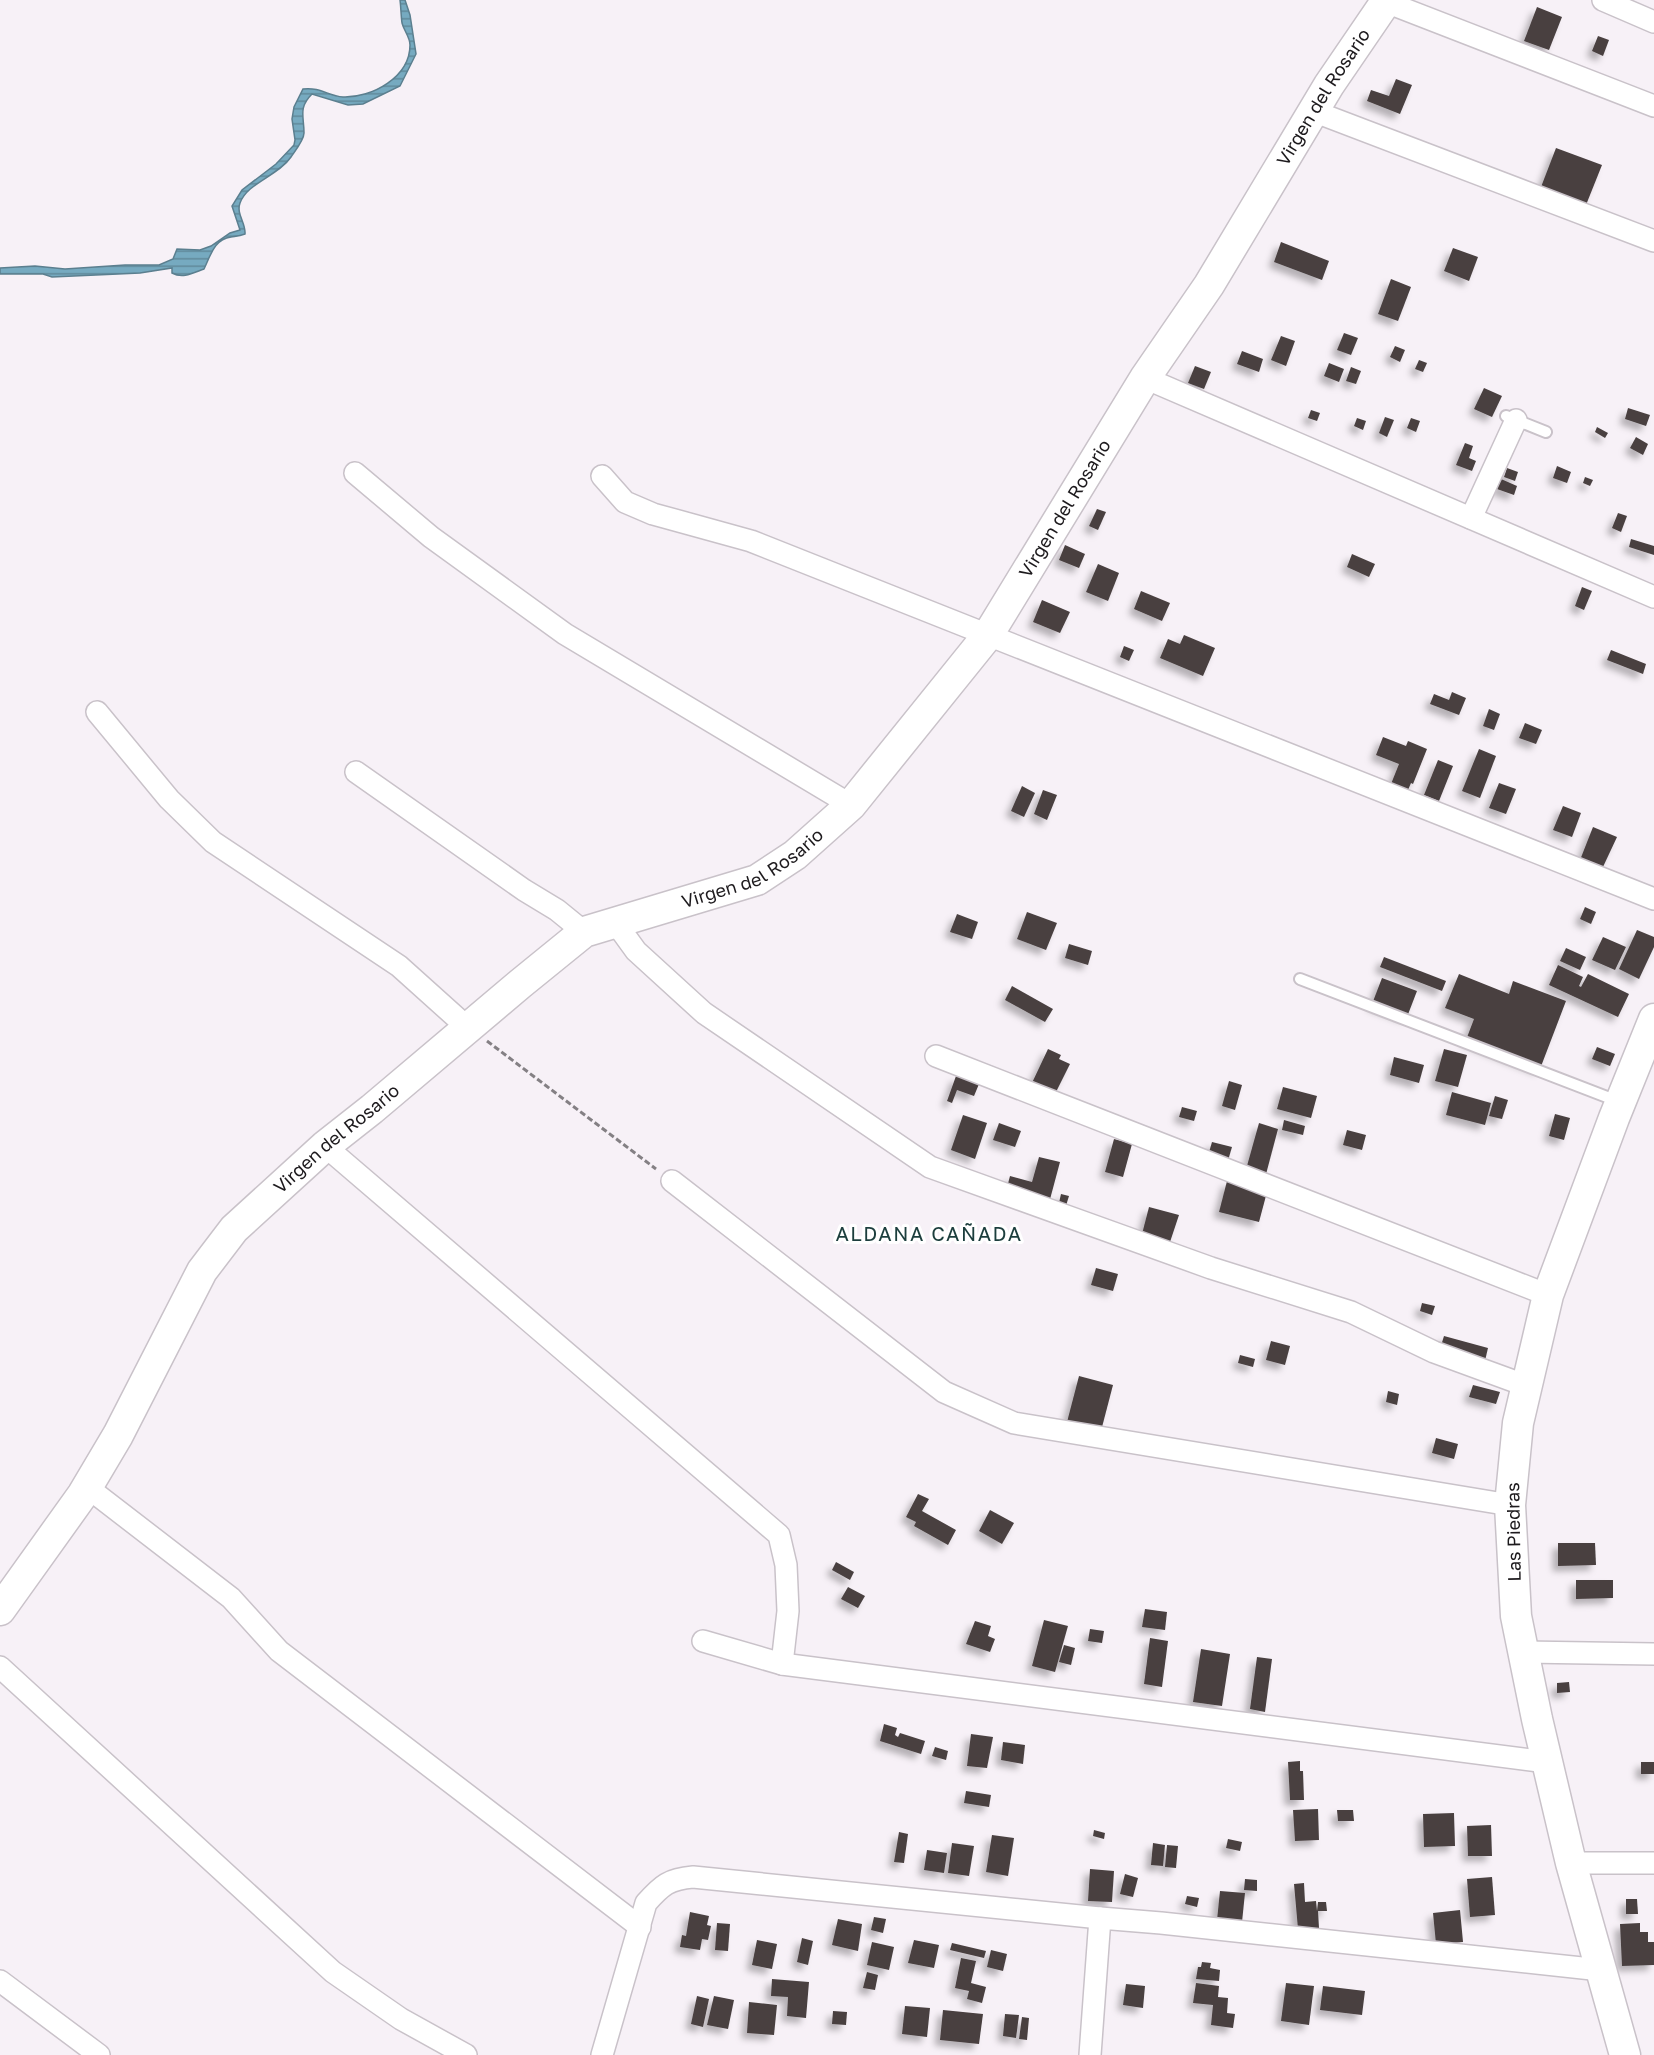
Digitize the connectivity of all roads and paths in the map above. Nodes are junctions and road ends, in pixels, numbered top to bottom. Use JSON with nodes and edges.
{"nodes":[{"id":1,"x":1603,"y":0,"type":"edge"},
{"id":2,"x":1387,"y":1,"type":"edge"},
{"id":3,"x":1654,"y":22,"type":"edge"},
{"id":4,"x":1654,"y":106,"type":"edge"},
{"id":5,"x":1313,"y":111,"type":"junction"},
{"id":6,"x":1654,"y":241,"type":"edge"},
{"id":7,"x":1145,"y":378,"type":"junction"},
{"id":8,"x":1511,"y":418,"type":"joint"},
{"id":9,"x":1546,"y":432,"type":"dead end"},
{"id":10,"x":355,"y":473,"type":"dead end"},
{"id":11,"x":602,"y":476,"type":"dead end"},
{"id":12,"x":1471,"y":518,"type":"junction"},
{"id":13,"x":1654,"y":597,"type":"edge"},
{"id":14,"x":988,"y":635,"type":"junction"},
{"id":15,"x":97,"y":712,"type":"dead end"},
{"id":16,"x":356,"y":772,"type":"dead end"},
{"id":17,"x":851,"y":805,"type":"junction"},
{"id":18,"x":1654,"y":899,"type":"edge"},
{"id":19,"x":615,"y":922,"type":"junction"},
{"id":20,"x":584,"y":932,"type":"junction"},
{"id":21,"x":1300,"y":979,"type":"dead end"},
{"id":22,"x":1654,"y":1020,"type":"edge"},
{"id":23,"x":468,"y":1028,"type":"junction"},
{"id":24,"x":936,"y":1056,"type":"dead end"},
{"id":25,"x":1620,"y":1102,"type":"junction"},
{"id":26,"x":325,"y":1146,"type":"junction"},
{"id":27,"x":672,"y":1181,"type":"joint"},
{"id":28,"x":1548,"y":1295,"type":"junction"},
{"id":29,"x":1527,"y":1386,"type":"junction"},
{"id":30,"x":87,"y":1487,"type":"junction"},
{"id":31,"x":1510,"y":1504,"type":"junction"},
{"id":32,"x":0,"y":1610,"type":"edge"},
{"id":33,"x":703,"y":1641,"type":"dead end"},
{"id":34,"x":1523,"y":1652,"type":"junction"},
{"id":35,"x":1654,"y":1654,"type":"edge"},
{"id":36,"x":782,"y":1664,"type":"junction"},
{"id":37,"x":0,"y":1667,"type":"edge"},
{"id":38,"x":1547,"y":1762,"type":"junction"},
{"id":39,"x":1571,"y":1863,"type":"junction"},
{"id":40,"x":1654,"y":1863,"type":"edge"},
{"id":41,"x":1100,"y":1918,"type":"junction"},
{"id":42,"x":640,"y":1927,"type":"junction"},
{"id":43,"x":1601,"y":1970,"type":"junction"},
{"id":44,"x":0,"y":1981,"type":"edge"},
{"id":45,"x":99,"y":2055,"type":"edge"},
{"id":46,"x":466,"y":2055,"type":"edge"},
{"id":47,"x":602,"y":2055,"type":"edge"},
{"id":48,"x":1090,"y":2055,"type":"edge"},
{"id":49,"x":1625,"y":2055,"type":"edge"}],
"edges":[{"from":1,"to":3,"type":"street"},
{"from":2,"to":4,"type":"street"},
{"from":2,"to":5,"type":"street","name":"Virgen del Rosario"},
{"from":5,"to":6,"type":"street"},
{"from":5,"to":7,"type":"street","name":"Virgen del Rosario"},
{"from":7,"to":12,"type":"street"},
{"from":7,"to":14,"type":"street","name":"Virgen del Rosario"},
{"from":8,"to":9,"type":"lane"},
{"from":8,"to":12,"type":"street"},
{"from":10,"to":17,"type":"street"},
{"from":11,"to":14,"type":"street"},
{"from":12,"to":13,"type":"street"},
{"from":14,"to":17,"type":"street","name":"Virgen del Rosario"},
{"from":14,"to":18,"type":"street"},
{"from":15,"to":23,"type":"street"},
{"from":16,"to":20,"type":"street"},
{"from":17,"to":19,"type":"street","name":"Virgen del Rosario"},
{"from":19,"to":20,"type":"street","name":"Virgen del Rosario"},
{"from":19,"to":29,"type":"street"},
{"from":20,"to":23,"type":"street","name":"Virgen del Rosario"},
{"from":21,"to":25,"type":"lane"},
{"from":22,"to":25,"type":"street","name":"Las Piedras"},
{"from":23,"to":26,"type":"street","name":"Virgen del Rosario"},
{"from":23,"to":27,"type":"path"},
{"from":24,"to":28,"type":"street"},
{"from":25,"to":28,"type":"street","name":"Las Piedras"},
{"from":26,"to":30,"type":"street","name":"Virgen del Rosario"},
{"from":26,"to":36,"type":"street"},
{"from":27,"to":31,"type":"street"},
{"from":28,"to":29,"type":"street","name":"Las Piedras"},
{"from":29,"to":31,"type":"street","name":"Las Piedras"},
{"from":30,"to":32,"type":"street","name":"Virgen del Rosario"},
{"from":30,"to":42,"type":"street"},
{"from":31,"to":34,"type":"street","name":"Las Piedras"},
{"from":33,"to":36,"type":"street"},
{"from":34,"to":35,"type":"street"},
{"from":34,"to":38,"type":"street","name":"Las Piedras"},
{"from":36,"to":38,"type":"street"},
{"from":37,"to":46,"type":"street"},
{"from":38,"to":39,"type":"street","name":"Las Piedras"},
{"from":39,"to":40,"type":"street"},
{"from":39,"to":43,"type":"street","name":"Las Piedras"},
{"from":41,"to":42,"type":"street"},
{"from":41,"to":43,"type":"street"},
{"from":41,"to":48,"type":"street"},
{"from":42,"to":47,"type":"street"},
{"from":43,"to":49,"type":"street","name":"Las Piedras"},
{"from":44,"to":45,"type":"street"}]}
